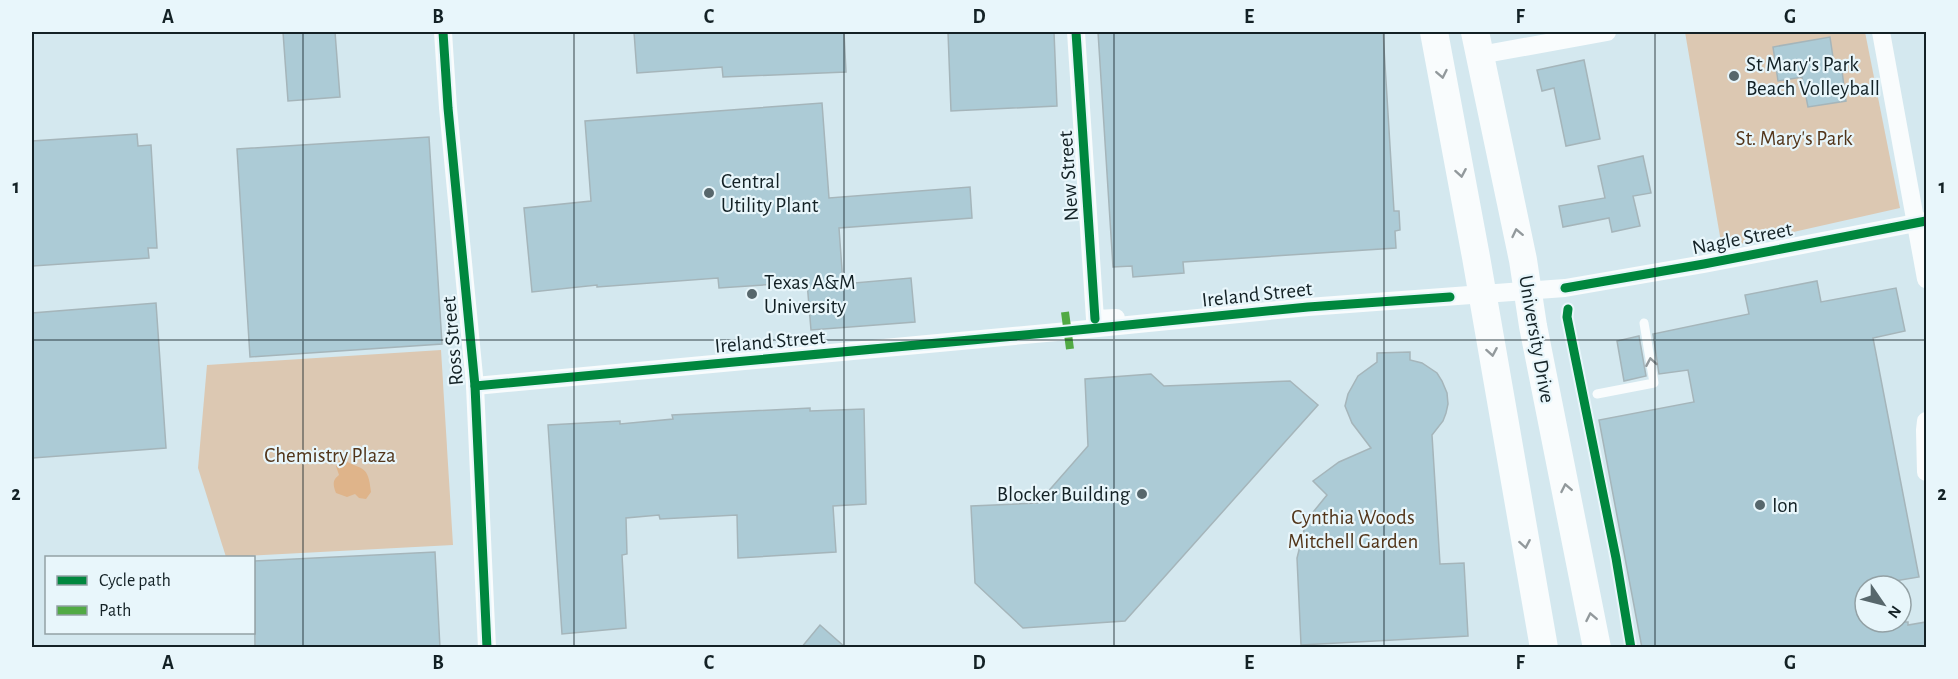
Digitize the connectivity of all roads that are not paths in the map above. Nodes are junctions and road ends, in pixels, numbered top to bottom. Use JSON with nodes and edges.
{"nodes":[{"id":1,"x":443,"y":32,"type":"edge"},
{"id":2,"x":1076,"y":32,"type":"edge"},
{"id":3,"x":1434,"y":32,"type":"edge"},
{"id":4,"x":1607,"y":32,"type":"edge"},
{"id":5,"x":1881,"y":32,"type":"edge"},
{"id":6,"x":1478,"y":43,"type":"edge"},
{"id":7,"x":1921,"y":222,"type":"edge"},
{"id":8,"x":1926,"y":279,"type":"edge"},
{"id":9,"x":1528,"y":291,"type":"junction"},
{"id":10,"x":1482,"y":294,"type":"junction"},
{"id":11,"x":1095,"y":319,"type":"joint"},
{"id":12,"x":1168,"y":322,"type":"junction"},
{"id":13,"x":1644,"y":324,"type":"dead end"},
{"id":14,"x":475,"y":387,"type":"junction"},
{"id":15,"x":1597,"y":394,"type":"dead end"},
{"id":16,"x":1926,"y":421,"type":"edge"},
{"id":17,"x":1926,"y":472,"type":"edge"},
{"id":18,"x":487,"y":648,"type":"edge"},
{"id":19,"x":1544,"y":648,"type":"edge"},
{"id":20,"x":1597,"y":648,"type":"edge"}],
"edges":[{"from":1,"to":14,"type":"street","name":"Ross Street"},
{"from":2,"to":11,"type":"street","name":"New Street"},
{"from":3,"to":10,"type":"main road","one_way":true},
{"from":4,"to":6,"type":"street"},
{"from":5,"to":7,"type":"street"},
{"from":9,"to":6,"type":"main road","name":"University Drive","one_way":true},
{"from":7,"to":8,"type":"street"},
{"from":7,"to":9,"type":"street","name":"Nagle Street"},
{"from":9,"to":10,"type":"street","name":"Nagle Street"},
{"from":20,"to":9,"type":"main road","name":"University Drive","one_way":true},
{"from":10,"to":12,"type":"street","name":"Ireland Street"},
{"from":10,"to":19,"type":"main road","one_way":true},
{"from":11,"to":12,"type":"street","name":"Ireland Street"},
{"from":12,"to":14,"type":"street","name":"Ireland Street"},
{"from":15,"to":13,"type":"lane","one_way":true},
{"from":14,"to":18,"type":"street","name":"Ross Street"},
{"from":16,"to":17,"type":"street"}]}
